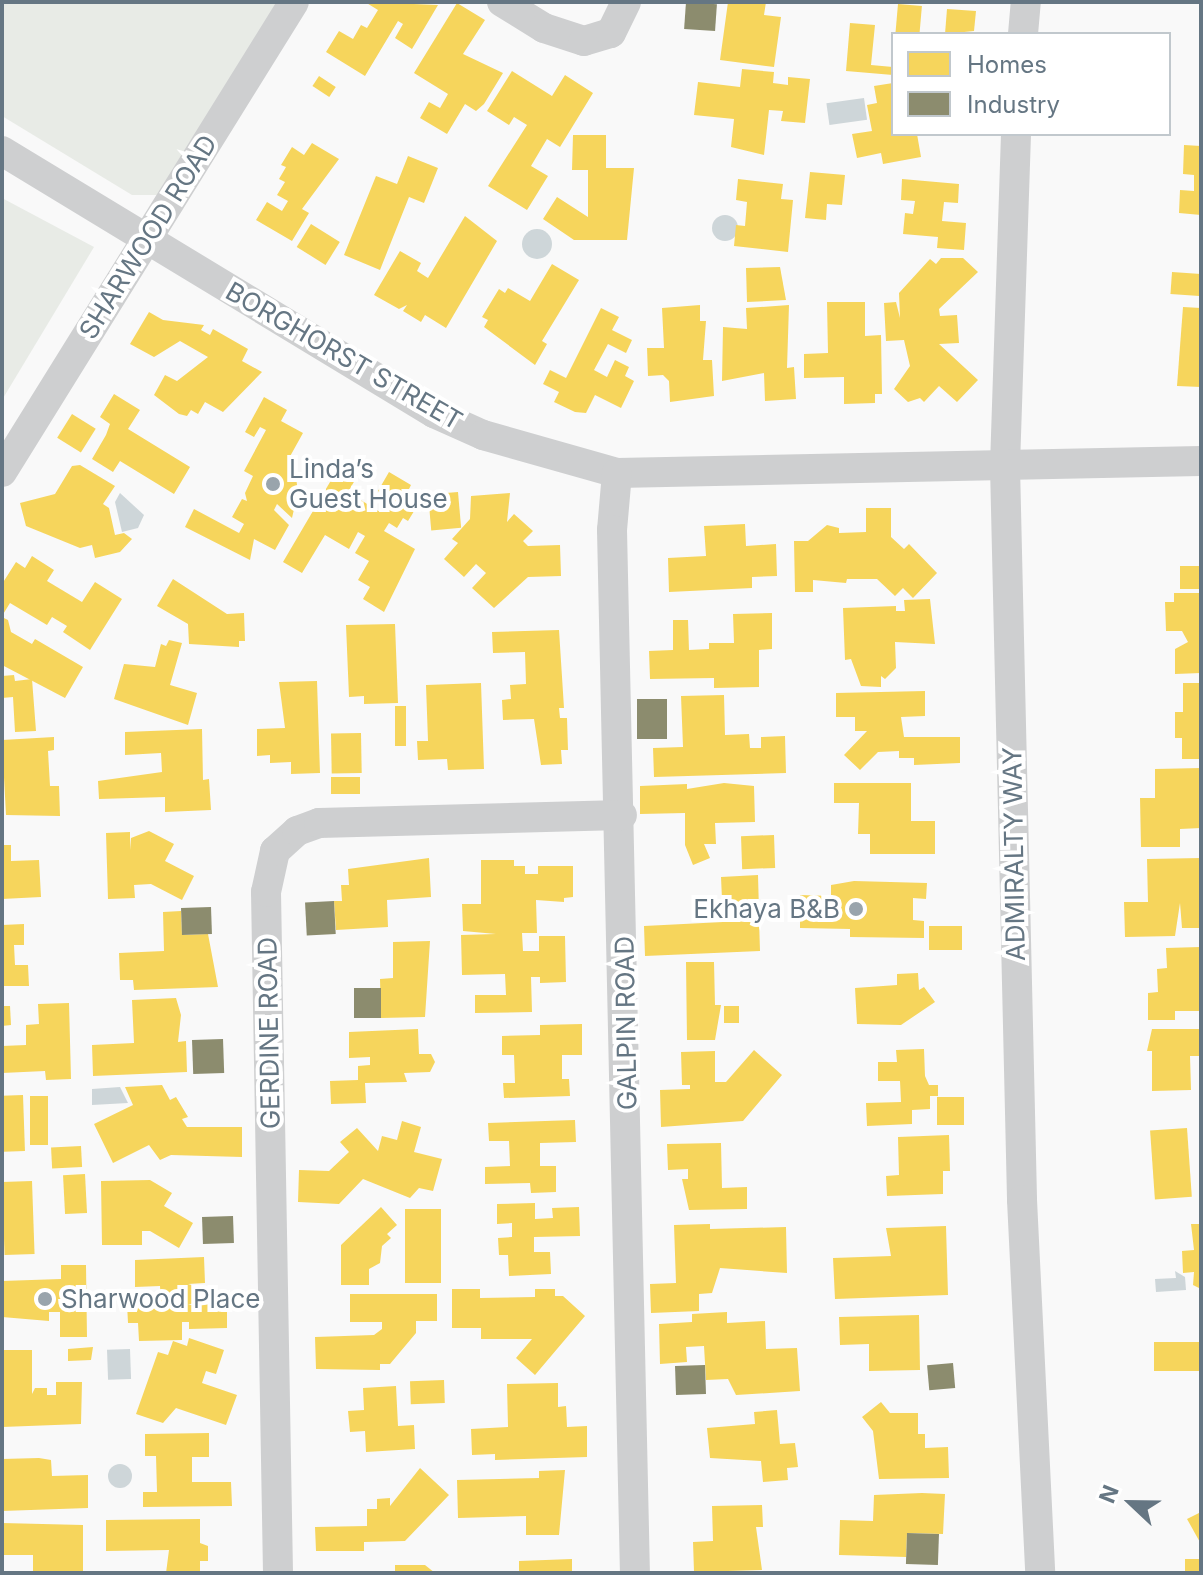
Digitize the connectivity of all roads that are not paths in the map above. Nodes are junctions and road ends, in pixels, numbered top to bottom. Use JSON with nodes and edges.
{"nodes":[{"id":1,"x":294,"y":2,"type":"edge"},
{"id":2,"x":502,"y":2,"type":"edge"},
{"id":3,"x":626,"y":2,"type":"edge"},
{"id":4,"x":1026,"y":2,"type":"edge"},
{"id":5,"x":1023,"y":32,"type":"edge"},
{"id":6,"x":1016,"y":136,"type":"edge"},
{"id":7,"x":2,"y":151,"type":"edge"},
{"id":8,"x":146,"y":239,"type":"junction"},
{"id":9,"x":1201,"y":461,"type":"edge"},
{"id":10,"x":1005,"y":466,"type":"junction"},
{"id":11,"x":2,"y":472,"type":"edge"},
{"id":12,"x":617,"y":473,"type":"junction"},
{"id":13,"x":622,"y":815,"type":"junction"},
{"id":14,"x":278,"y":1573,"type":"edge"},
{"id":15,"x":635,"y":1573,"type":"edge"},
{"id":16,"x":1040,"y":1573,"type":"edge"}],
"edges":[{"from":1,"to":8,"type":"street","name":"SHARWOOD ROAD"},
{"from":2,"to":3,"type":"street"},
{"from":4,"to":5,"type":"street"},
{"from":6,"to":10,"type":"street","name":"ADMIRALTY WAY"},
{"from":7,"to":8,"type":"street","name":"BORGHORST STREET"},
{"from":8,"to":11,"type":"street","name":"SHARWOOD ROAD"},
{"from":8,"to":12,"type":"street","name":"BORGHORST STREET"},
{"from":9,"to":10,"type":"street","name":"BORGHORST STREET"},
{"from":10,"to":12,"type":"street","name":"BORGHORST STREET"},
{"from":10,"to":16,"type":"street","name":"ADMIRALTY WAY"},
{"from":12,"to":13,"type":"street","name":"GALPIN ROAD"},
{"from":13,"to":14,"type":"street","name":"GERDINE ROAD"},
{"from":13,"to":15,"type":"street","name":"GALPIN ROAD"}]}
